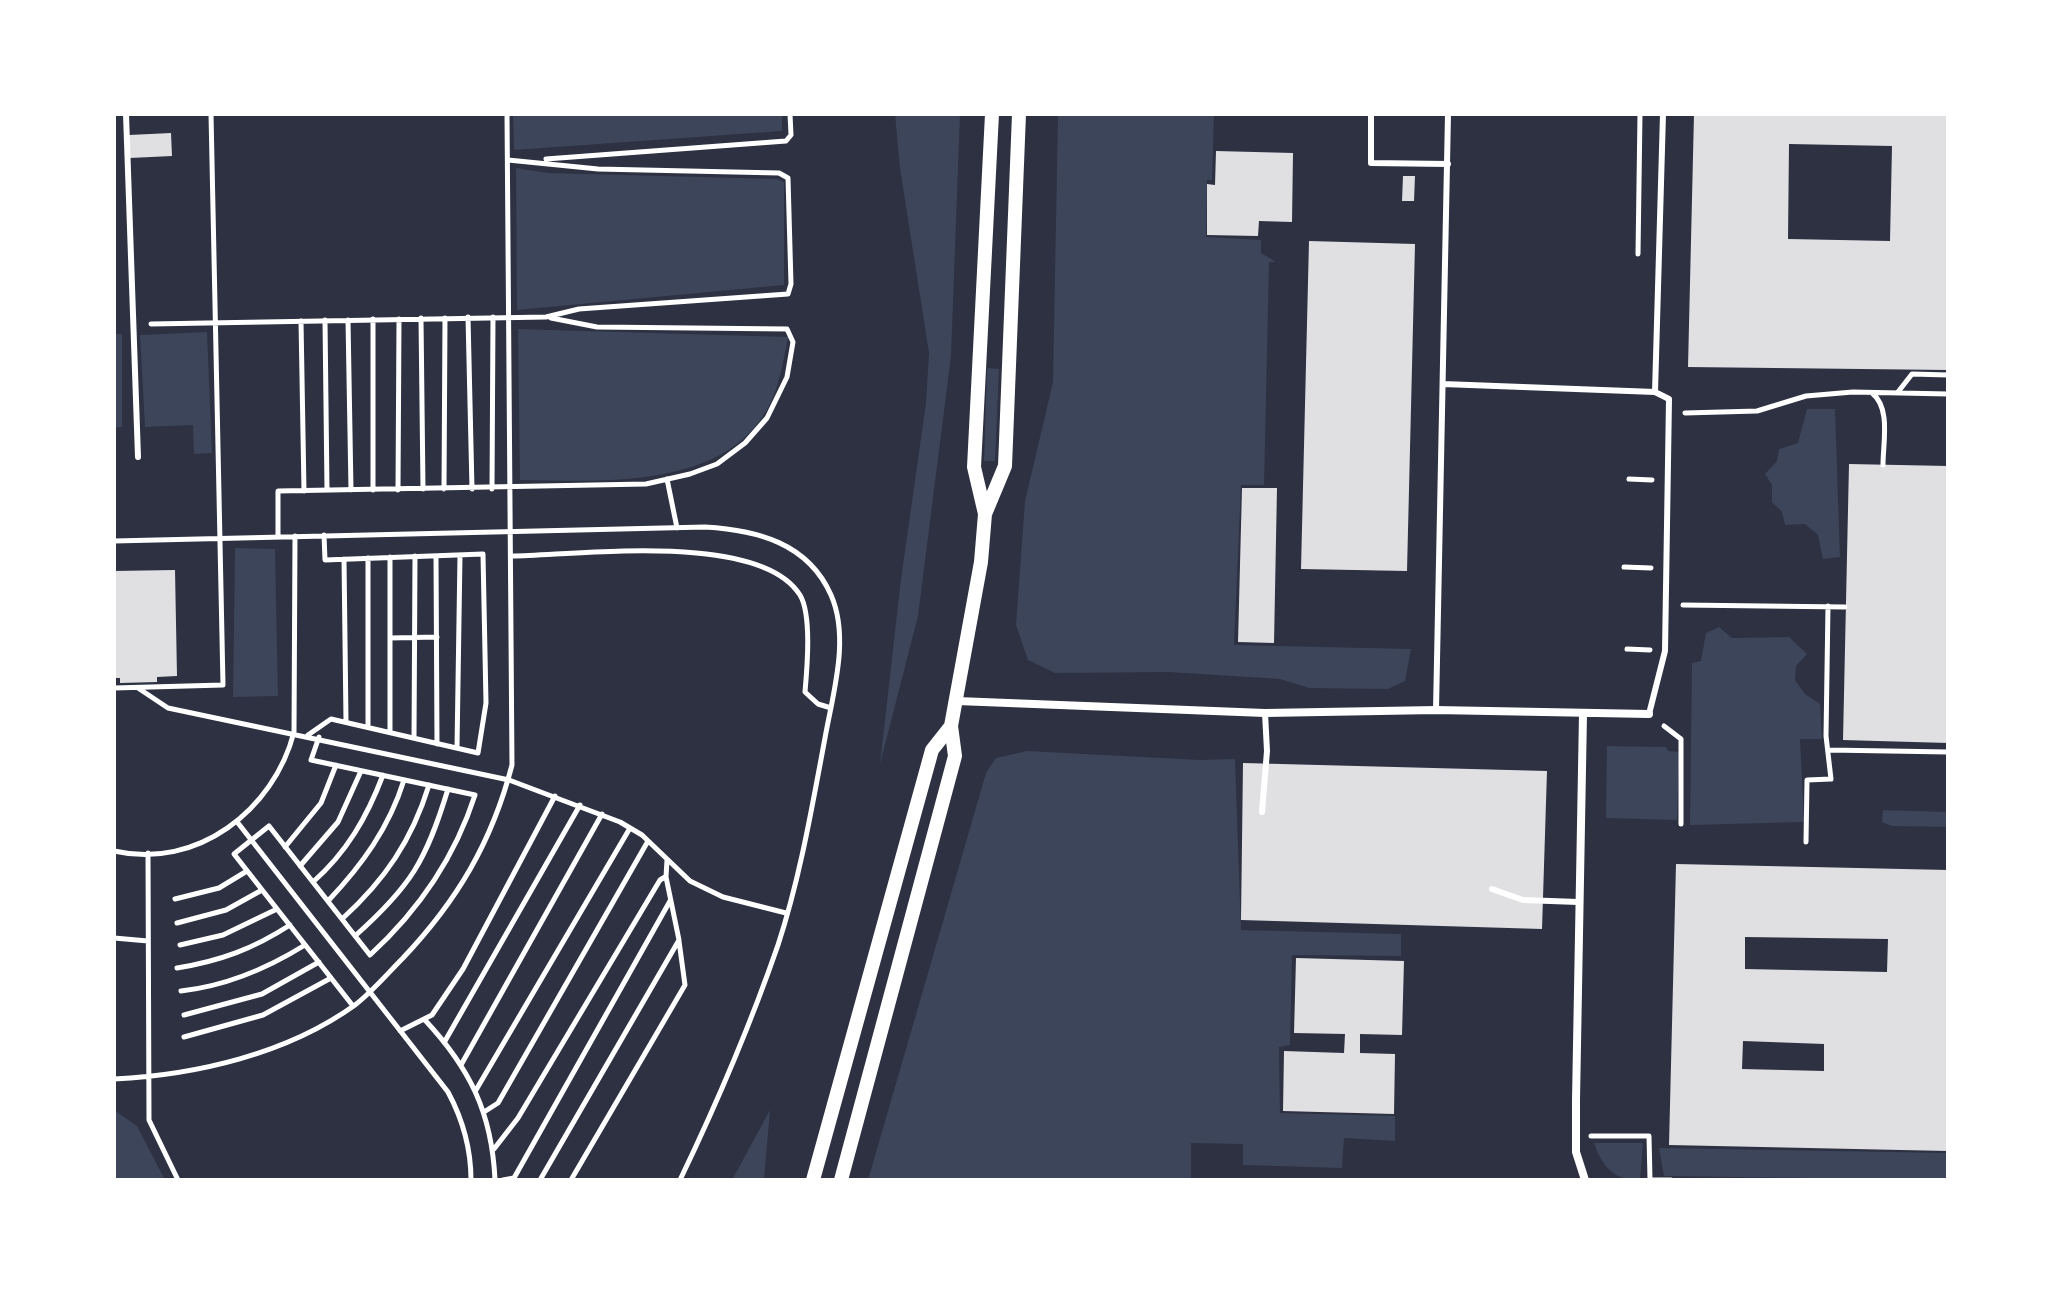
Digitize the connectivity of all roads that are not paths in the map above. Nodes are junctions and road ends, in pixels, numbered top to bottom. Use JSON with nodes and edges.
{"nodes":[{"id":1,"x":126,"y":114,"type":"edge"},
{"id":2,"x":992,"y":114,"type":"edge"},
{"id":3,"x":1019,"y":114,"type":"edge"},
{"id":4,"x":1371,"y":114,"type":"edge"},
{"id":5,"x":1448,"y":114,"type":"edge"},
{"id":6,"x":1663,"y":114,"type":"edge"},
{"id":7,"x":1448,"y":164,"type":"junction"},
{"id":8,"x":1443,"y":384,"type":"junction"},
{"id":9,"x":1655,"y":392,"type":"junction"},
{"id":10,"x":138,"y":457,"type":"dead end"},
{"id":11,"x":985,"y":514,"type":"junction"},
{"id":12,"x":957,"y":701,"type":"junction"},
{"id":13,"x":1436,"y":710,"type":"junction"},
{"id":14,"x":1265,"y":713,"type":"junction"},
{"id":15,"x":1583,"y":714,"type":"junction"},
{"id":16,"x":1649,"y":714,"type":"joint"},
{"id":17,"x":951,"y":726,"type":"junction"},
{"id":18,"x":1262,"y":812,"type":"dead end"},
{"id":19,"x":1492,"y":889,"type":"dead end"},
{"id":20,"x":1578,"y":902,"type":"junction"},
{"id":21,"x":813,"y":1180,"type":"edge"},
{"id":22,"x":841,"y":1180,"type":"edge"},
{"id":23,"x":1585,"y":1180,"type":"edge"}],
"edges":[{"from":1,"to":10,"type":"lane"},
{"from":2,"to":11,"type":"street"},
{"from":3,"to":11,"type":"street"},
{"from":4,"to":7,"type":"lane"},
{"from":5,"to":7,"type":"lane"},
{"from":6,"to":9,"type":"lane"},
{"from":7,"to":8,"type":"lane"},
{"from":8,"to":9,"type":"lane"},
{"from":8,"to":13,"type":"lane"},
{"from":9,"to":16,"type":"lane"},
{"from":11,"to":12,"type":"street"},
{"from":12,"to":14,"type":"street"},
{"from":12,"to":17,"type":"street"},
{"from":13,"to":14,"type":"street"},
{"from":13,"to":15,"type":"street"},
{"from":14,"to":18,"type":"lane"},
{"from":15,"to":16,"type":"street"},
{"from":15,"to":20,"type":"street"},
{"from":17,"to":21,"type":"street"},
{"from":17,"to":22,"type":"street"},
{"from":19,"to":20,"type":"lane"},
{"from":20,"to":23,"type":"street"}]}
